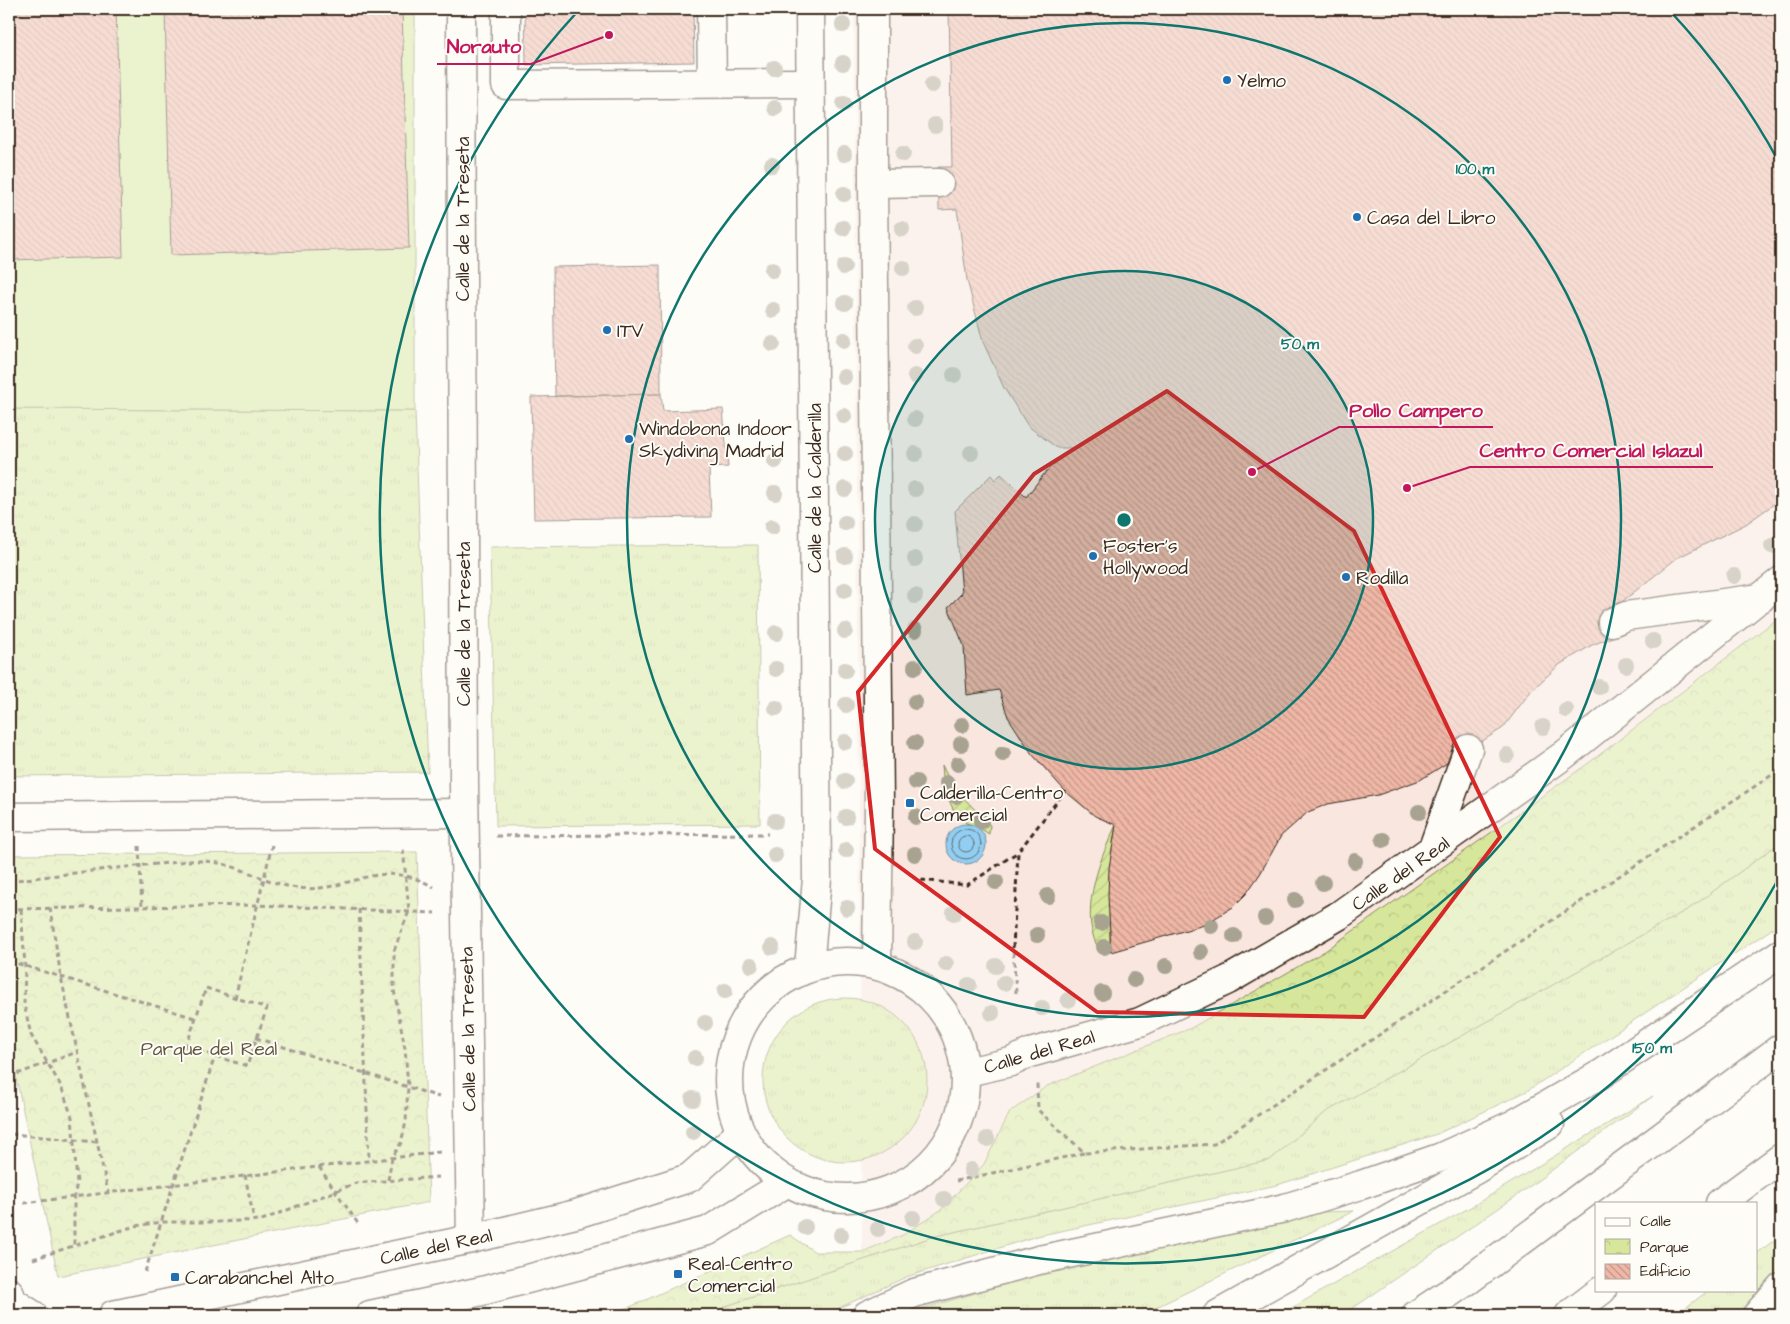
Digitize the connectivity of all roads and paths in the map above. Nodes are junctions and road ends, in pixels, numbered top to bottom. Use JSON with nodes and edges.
{"nodes":[{"id":1,"x":461,"y":9,"type":"edge"},
{"id":2,"x":506,"y":9,"type":"edge"},
{"id":3,"x":711,"y":9,"type":"edge"},
{"id":4,"x":810,"y":9,"type":"edge"},
{"id":5,"x":873,"y":9,"type":"edge"},
{"id":6,"x":712,"y":83,"type":"junction"},
{"id":7,"x":810,"y":83,"type":"junction"},
{"id":8,"x":939,"y":183,"type":"dead end"},
{"id":9,"x":872,"y":184,"type":"junction"},
{"id":10,"x":1781,"y":581,"type":"edge"},
{"id":11,"x":1761,"y":598,"type":"junction"},
{"id":12,"x":1612,"y":622,"type":"dead end"},
{"id":13,"x":1468,"y":749,"type":"dead end"},
{"id":14,"x":1781,"y":769,"type":"edge"},
{"id":15,"x":1065,"y":791,"type":"dead end"},
{"id":16,"x":464,"y":813,"type":"junction"},
{"id":17,"x":9,"y":817,"type":"edge"},
{"id":18,"x":768,"y":834,"type":"dead end"},
{"id":19,"x":495,"y":836,"type":"dead end"},
{"id":20,"x":139,"y":843,"type":"dead end"},
{"id":21,"x":272,"y":845,"type":"dead end"},
{"id":22,"x":403,"y":847,"type":"dead end"},
{"id":23,"x":1434,"y":848,"type":"junction"},
{"id":24,"x":1018,"y":852,"type":"junction"},
{"id":25,"x":139,"y":866,"type":"junction"},
{"id":26,"x":407,"y":875,"type":"junction"},
{"id":27,"x":264,"y":877,"type":"junction"},
{"id":28,"x":9,"y":878,"type":"edge"},
{"id":29,"x":921,"y":880,"type":"dead end"},
{"id":30,"x":439,"y":890,"type":"dead end"},
{"id":31,"x":257,"y":905,"type":"junction"},
{"id":32,"x":142,"y":907,"type":"junction"},
{"id":33,"x":50,"y":908,"type":"junction"},
{"id":34,"x":9,"y":909,"type":"edge"},
{"id":35,"x":21,"y":909,"type":"junction"},
{"id":36,"x":359,"y":909,"type":"junction"},
{"id":37,"x":409,"y":912,"type":"junction"},
{"id":38,"x":439,"y":913,"type":"dead end"},
{"id":39,"x":1781,"y":953,"type":"edge"},
{"id":40,"x":9,"y":961,"type":"edge"},
{"id":41,"x":877,"y":964,"type":"junction"},
{"id":42,"x":24,"y":966,"type":"junction"},
{"id":43,"x":809,"y":967,"type":"junction"},
{"id":44,"x":1781,"y":973,"type":"edge"},
{"id":45,"x":61,"y":977,"type":"junction"},
{"id":46,"x":1016,"y":993,"type":"dead end"},
{"id":47,"x":235,"y":998,"type":"junction"},
{"id":48,"x":196,"y":1018,"type":"junction"},
{"id":49,"x":256,"y":1038,"type":"junction"},
{"id":50,"x":1781,"y":1048,"type":"edge"},
{"id":51,"x":77,"y":1052,"type":"junction"},
{"id":52,"x":215,"y":1056,"type":"junction"},
{"id":53,"x":46,"y":1064,"type":"junction"},
{"id":54,"x":967,"y":1072,"type":"junction"},
{"id":55,"x":365,"y":1073,"type":"junction"},
{"id":56,"x":9,"y":1077,"type":"edge"},
{"id":57,"x":1037,"y":1083,"type":"dead end"},
{"id":58,"x":408,"y":1086,"type":"junction"},
{"id":59,"x":442,"y":1097,"type":"dead end"},
{"id":60,"x":11,"y":1134,"type":"dead end"},
{"id":61,"x":740,"y":1134,"type":"junction"},
{"id":62,"x":73,"y":1140,"type":"junction"},
{"id":63,"x":97,"y":1142,"type":"junction"},
{"id":64,"x":446,"y":1151,"type":"dead end"},
{"id":65,"x":1085,"y":1153,"type":"junction"},
{"id":66,"x":392,"y":1158,"type":"junction"},
{"id":67,"x":1781,"y":1158,"type":"edge"},
{"id":68,"x":369,"y":1160,"type":"junction"},
{"id":69,"x":319,"y":1166,"type":"junction"},
{"id":70,"x":245,"y":1175,"type":"junction"},
{"id":71,"x":447,"y":1177,"type":"dead end"},
{"id":72,"x":388,"y":1180,"type":"junction"},
{"id":73,"x":956,"y":1181,"type":"dead end"},
{"id":74,"x":174,"y":1183,"type":"junction"},
{"id":75,"x":786,"y":1183,"type":"junction"},
{"id":76,"x":336,"y":1190,"type":"junction"},
{"id":77,"x":108,"y":1192,"type":"junction"},
{"id":78,"x":74,"y":1197,"type":"junction"},
{"id":79,"x":1721,"y":1202,"type":"edge"},
{"id":80,"x":24,"y":1203,"type":"dead end"},
{"id":81,"x":254,"y":1220,"type":"junction"},
{"id":82,"x":162,"y":1222,"type":"junction"},
{"id":83,"x":358,"y":1224,"type":"dead end"},
{"id":84,"x":471,"y":1239,"type":"junction"},
{"id":85,"x":74,"y":1245,"type":"junction"},
{"id":86,"x":33,"y":1259,"type":"dead end"},
{"id":87,"x":145,"y":1272,"type":"dead end"},
{"id":88,"x":1781,"y":1287,"type":"edge"},
{"id":89,"x":9,"y":1292,"type":"edge"},
{"id":90,"x":1599,"y":1292,"type":"edge"},
{"id":91,"x":33,"y":1315,"type":"edge"},
{"id":92,"x":113,"y":1315,"type":"edge"},
{"id":93,"x":370,"y":1315,"type":"edge"},
{"id":94,"x":867,"y":1315,"type":"edge"},
{"id":95,"x":1217,"y":1315,"type":"edge"},
{"id":96,"x":1416,"y":1315,"type":"edge"},
{"id":97,"x":1569,"y":1315,"type":"edge"},
{"id":98,"x":1757,"y":1315,"type":"edge"}],
"edges":[{"from":1,"to":16,"type":"main road","name":"Calle de la Treseta"},
{"from":2,"to":6,"type":"main road"},
{"from":3,"to":6,"type":"main road"},
{"from":4,"to":7,"type":"main road","name":"Calle de la Calderilla"},
{"from":5,"to":9,"type":"main road"},
{"from":6,"to":7,"type":"main road"},
{"from":7,"to":43,"type":"main road","name":"Calle de la Calderilla"},
{"from":8,"to":9,"type":"main road"},
{"from":9,"to":41,"type":"main road"},
{"from":10,"to":11,"type":"main road","name":"Calle del Real"},
{"from":11,"to":12,"type":"main road"},
{"from":11,"to":23,"type":"main road","name":"Calle del Real"},
{"from":13,"to":23,"type":"main road"},
{"from":14,"to":65,"type":"path"},
{"from":15,"to":24,"type":"path"},
{"from":16,"to":17,"type":"main road"},
{"from":16,"to":84,"type":"main road","name":"Calle de la Treseta"},
{"from":18,"to":19,"type":"path"},
{"from":20,"to":25,"type":"path"},
{"from":21,"to":27,"type":"path"},
{"from":22,"to":26,"type":"path"},
{"from":23,"to":54,"type":"main road","name":"Calle del Real"},
{"from":24,"to":29,"type":"path"},
{"from":24,"to":46,"type":"path"},
{"from":25,"to":27,"type":"path"},
{"from":25,"to":28,"type":"path"},
{"from":25,"to":32,"type":"path"},
{"from":26,"to":27,"type":"path"},
{"from":26,"to":30,"type":"path"},
{"from":26,"to":37,"type":"path"},
{"from":27,"to":31,"type":"path"},
{"from":31,"to":32,"type":"path"},
{"from":31,"to":36,"type":"path"},
{"from":31,"to":47,"type":"path"},
{"from":32,"to":33,"type":"path"},
{"from":33,"to":35,"type":"path"},
{"from":33,"to":45,"type":"path"},
{"from":34,"to":35,"type":"path"},
{"from":35,"to":42,"type":"path"},
{"from":36,"to":37,"type":"path"},
{"from":36,"to":55,"type":"path"},
{"from":37,"to":38,"type":"path"},
{"from":37,"to":58,"type":"path"},
{"from":39,"to":94,"type":"main road"},
{"from":40,"to":42,"type":"path"},
{"from":41,"to":43,"type":"main road","name":"Calle del Real"},
{"from":41,"to":54,"type":"main road","name":"Calle del Real"},
{"from":42,"to":45,"type":"path"},
{"from":42,"to":53,"type":"path"},
{"from":43,"to":61,"type":"main road","name":"Calle del Real"},
{"from":44,"to":95,"type":"main road"},
{"from":45,"to":48,"type":"path"},
{"from":45,"to":51,"type":"path"},
{"from":47,"to":48,"type":"path"},
{"from":47,"to":49,"type":"path"},
{"from":48,"to":52,"type":"path"},
{"from":49,"to":52,"type":"path"},
{"from":49,"to":55,"type":"path"},
{"from":50,"to":96,"type":"main road"},
{"from":51,"to":53,"type":"path"},
{"from":51,"to":63,"type":"path"},
{"from":52,"to":74,"type":"path"},
{"from":53,"to":56,"type":"path"},
{"from":53,"to":62,"type":"path"},
{"from":54,"to":75,"type":"main road","name":"Calle del Real"},
{"from":55,"to":58,"type":"path"},
{"from":55,"to":68,"type":"path"},
{"from":57,"to":65,"type":"path"},
{"from":58,"to":59,"type":"path"},
{"from":58,"to":66,"type":"path"},
{"from":60,"to":62,"type":"path"},
{"from":61,"to":75,"type":"main road","name":"Calle del Real"},
{"from":61,"to":84,"type":"main road","name":"Calle del Real"},
{"from":62,"to":63,"type":"path"},
{"from":62,"to":78,"type":"path"},
{"from":63,"to":77,"type":"path"},
{"from":64,"to":66,"type":"path"},
{"from":65,"to":73,"type":"path"},
{"from":66,"to":68,"type":"path"},
{"from":66,"to":72,"type":"path"},
{"from":67,"to":79,"type":"main road"},
{"from":68,"to":69,"type":"path"},
{"from":69,"to":70,"type":"path"},
{"from":69,"to":76,"type":"path"},
{"from":70,"to":74,"type":"path"},
{"from":70,"to":81,"type":"path"},
{"from":71,"to":72,"type":"path"},
{"from":72,"to":76,"type":"path"},
{"from":74,"to":77,"type":"path"},
{"from":74,"to":82,"type":"path"},
{"from":75,"to":93,"type":"main road"},
{"from":76,"to":81,"type":"path"},
{"from":76,"to":83,"type":"path"},
{"from":77,"to":78,"type":"path"},
{"from":78,"to":80,"type":"path"},
{"from":78,"to":85,"type":"path"},
{"from":81,"to":82,"type":"path"},
{"from":82,"to":85,"type":"path"},
{"from":82,"to":87,"type":"path"},
{"from":84,"to":92,"type":"main road","name":"Calle del Real"},
{"from":85,"to":86,"type":"path"},
{"from":88,"to":98,"type":"main road"},
{"from":89,"to":91,"type":"main road"},
{"from":90,"to":97,"type":"main road"}]}
